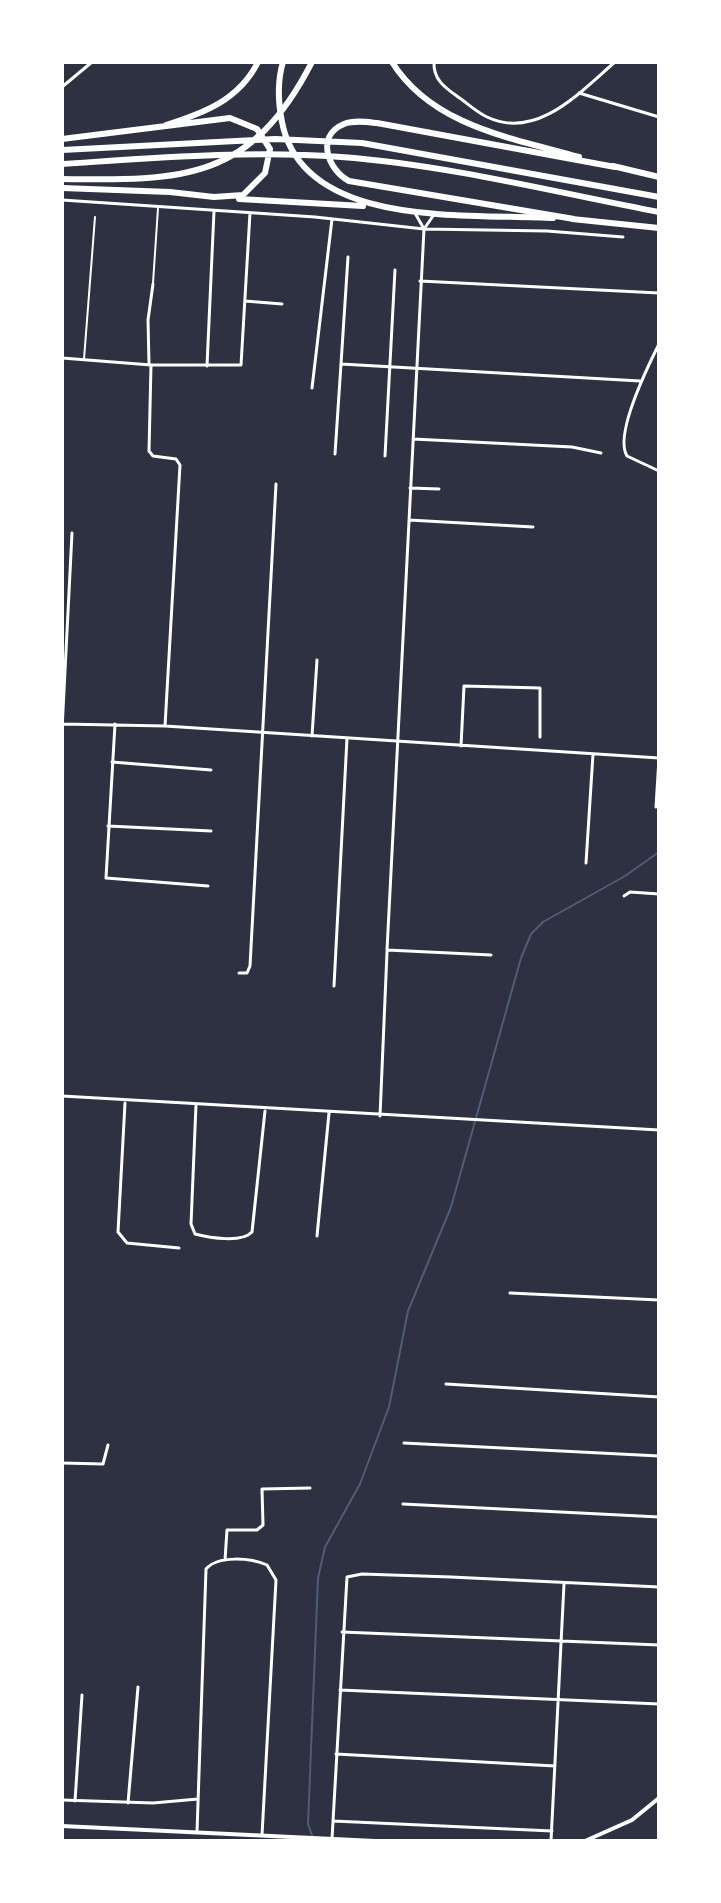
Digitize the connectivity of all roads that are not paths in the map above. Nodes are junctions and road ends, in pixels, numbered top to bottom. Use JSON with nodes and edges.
{"nodes":[{"id":1,"x":92,"y":62,"type":"edge"},
{"id":2,"x":258,"y":62,"type":"edge"},
{"id":3,"x":283,"y":62,"type":"edge"},
{"id":4,"x":312,"y":62,"type":"edge"},
{"id":5,"x":392,"y":62,"type":"edge"},
{"id":6,"x":434,"y":62,"type":"edge"},
{"id":7,"x":615,"y":62,"type":"edge"},
{"id":8,"x":63,"y":84,"type":"edge"},
{"id":9,"x":579,"y":93,"type":"junction"},
{"id":10,"x":659,"y":117,"type":"edge"},
{"id":11,"x":151,"y":129,"type":"junction"},
{"id":12,"x":62,"y":139,"type":"edge"},
{"id":13,"x":62,"y":150,"type":"edge"},
{"id":14,"x":62,"y":164,"type":"edge"},
{"id":15,"x":615,"y":167,"type":"junction"},
{"id":16,"x":659,"y":177,"type":"edge"},
{"id":17,"x":62,"y":179,"type":"edge"},
{"id":18,"x":62,"y":188,"type":"edge"},
{"id":19,"x":659,"y":197,"type":"edge"},
{"id":20,"x":226,"y":198,"type":"junction"},
{"id":21,"x":62,"y":200,"type":"edge"},
{"id":22,"x":375,"y":206,"type":"junction"},
{"id":23,"x":158,"y":208,"type":"junction"},
{"id":24,"x":413,"y":210,"type":"junction"},
{"id":25,"x":214,"y":211,"type":"junction"},
{"id":26,"x":437,"y":211,"type":"junction"},
{"id":27,"x":659,"y":212,"type":"edge"},
{"id":28,"x":250,"y":213,"type":"junction"},
{"id":29,"x":95,"y":217,"type":"dead end"},
{"id":30,"x":332,"y":219,"type":"junction"},
{"id":31,"x":574,"y":219,"type":"junction"},
{"id":32,"x":659,"y":228,"type":"edge"},
{"id":33,"x":424,"y":229,"type":"junction"},
{"id":34,"x":623,"y":237,"type":"dead end"},
{"id":35,"x":348,"y":257,"type":"dead end"},
{"id":36,"x":395,"y":270,"type":"dead end"},
{"id":37,"x":420,"y":281,"type":"junction"},
{"id":38,"x":153,"y":284,"type":"joint"},
{"id":39,"x":659,"y":293,"type":"edge"},
{"id":40,"x":245,"y":301,"type":"junction"},
{"id":41,"x":282,"y":304,"type":"dead end"},
{"id":42,"x":659,"y":344,"type":"edge"},
{"id":43,"x":62,"y":358,"type":"edge"},
{"id":44,"x":84,"y":360,"type":"junction"},
{"id":45,"x":341,"y":364,"type":"junction"},
{"id":46,"x":150,"y":365,"type":"junction"},
{"id":47,"x":207,"y":366,"type":"junction"},
{"id":48,"x":389,"y":367,"type":"junction"},
{"id":49,"x":417,"y":368,"type":"junction"},
{"id":50,"x":640,"y":381,"type":"junction"},
{"id":51,"x":312,"y":388,"type":"dead end"},
{"id":52,"x":412,"y":439,"type":"junction"},
{"id":53,"x":601,"y":453,"type":"dead end"},
{"id":54,"x":335,"y":454,"type":"dead end"},
{"id":55,"x":385,"y":456,"type":"dead end"},
{"id":56,"x":659,"y":471,"type":"edge"},
{"id":57,"x":276,"y":484,"type":"dead end"},
{"id":58,"x":410,"y":488,"type":"junction"},
{"id":59,"x":439,"y":489,"type":"dead end"},
{"id":60,"x":408,"y":520,"type":"junction"},
{"id":61,"x":533,"y":527,"type":"dead end"},
{"id":62,"x":72,"y":533,"type":"dead end"},
{"id":63,"x":317,"y":660,"type":"dead end"},
{"id":64,"x":62,"y":724,"type":"edge"},
{"id":65,"x":115,"y":724,"type":"junction"},
{"id":66,"x":165,"y":726,"type":"junction"},
{"id":67,"x":62,"y":730,"type":"edge"},
{"id":68,"x":262,"y":733,"type":"junction"},
{"id":69,"x":312,"y":736,"type":"junction"},
{"id":70,"x":540,"y":737,"type":"dead end"},
{"id":71,"x":347,"y":738,"type":"junction"},
{"id":72,"x":396,"y":742,"type":"junction"},
{"id":73,"x":461,"y":746,"type":"junction"},
{"id":74,"x":593,"y":754,"type":"junction"},
{"id":75,"x":659,"y":758,"type":"edge"},
{"id":76,"x":112,"y":762,"type":"junction"},
{"id":77,"x":211,"y":770,"type":"dead end"},
{"id":78,"x":656,"y":807,"type":"dead end"},
{"id":79,"x":108,"y":826,"type":"junction"},
{"id":80,"x":211,"y":831,"type":"dead end"},
{"id":81,"x":586,"y":863,"type":"dead end"},
{"id":82,"x":208,"y":886,"type":"dead end"},
{"id":83,"x":659,"y":894,"type":"edge"},
{"id":84,"x":624,"y":896,"type":"dead end"},
{"id":85,"x":387,"y":950,"type":"junction"},
{"id":86,"x":491,"y":955,"type":"dead end"},
{"id":87,"x":239,"y":973,"type":"dead end"},
{"id":88,"x":334,"y":986,"type":"dead end"},
{"id":89,"x":62,"y":1096,"type":"edge"},
{"id":90,"x":125,"y":1102,"type":"junction"},
{"id":91,"x":196,"y":1105,"type":"junction"},
{"id":92,"x":265,"y":1110,"type":"junction"},
{"id":93,"x":329,"y":1113,"type":"junction"},
{"id":94,"x":380,"y":1116,"type":"junction"},
{"id":95,"x":659,"y":1130,"type":"edge"},
{"id":96,"x":317,"y":1236,"type":"dead end"},
{"id":97,"x":179,"y":1248,"type":"dead end"},
{"id":98,"x":510,"y":1293,"type":"dead end"},
{"id":99,"x":659,"y":1300,"type":"edge"},
{"id":100,"x":446,"y":1384,"type":"dead end"},
{"id":101,"x":659,"y":1397,"type":"edge"},
{"id":102,"x":404,"y":1443,"type":"dead end"},
{"id":103,"x":108,"y":1445,"type":"dead end"},
{"id":104,"x":659,"y":1456,"type":"edge"},
{"id":105,"x":62,"y":1463,"type":"edge"},
{"id":106,"x":310,"y":1488,"type":"dead end"},
{"id":107,"x":403,"y":1504,"type":"dead end"},
{"id":108,"x":659,"y":1517,"type":"edge"},
{"id":109,"x":225,"y":1560,"type":"junction"},
{"id":110,"x":564,"y":1584,"type":"junction"},
{"id":111,"x":659,"y":1587,"type":"edge"},
{"id":112,"x":342,"y":1632,"type":"junction"},
{"id":113,"x":561,"y":1641,"type":"junction"},
{"id":114,"x":659,"y":1645,"type":"edge"},
{"id":115,"x":138,"y":1687,"type":"dead end"},
{"id":116,"x":340,"y":1690,"type":"junction"},
{"id":117,"x":82,"y":1695,"type":"dead end"},
{"id":118,"x":558,"y":1700,"type":"junction"},
{"id":119,"x":659,"y":1704,"type":"edge"},
{"id":120,"x":336,"y":1754,"type":"junction"},
{"id":121,"x":555,"y":1766,"type":"junction"},
{"id":122,"x":659,"y":1798,"type":"edge"},
{"id":123,"x":198,"y":1799,"type":"junction"},
{"id":124,"x":62,"y":1800,"type":"edge"},
{"id":125,"x":75,"y":1801,"type":"junction"},
{"id":126,"x":128,"y":1803,"type":"junction"},
{"id":127,"x":333,"y":1821,"type":"junction"},
{"id":128,"x":62,"y":1826,"type":"edge"},
{"id":129,"x":552,"y":1831,"type":"junction"},
{"id":130,"x":197,"y":1832,"type":"junction"},
{"id":131,"x":262,"y":1835,"type":"junction"},
{"id":132,"x":332,"y":1839,"type":"junction"},
{"id":133,"x":375,"y":1841,"type":"edge"},
{"id":134,"x":551,"y":1841,"type":"edge"},
{"id":135,"x":585,"y":1841,"type":"edge"}],
"edges":[{"from":1,"to":8,"type":"street"},
{"from":2,"to":11,"type":"highway"},
{"from":3,"to":22,"type":"highway"},
{"from":4,"to":17,"type":"highway"},
{"from":5,"to":15,"type":"highway"},
{"from":6,"to":9,"type":"street"},
{"from":7,"to":9,"type":"street"},
{"from":9,"to":10,"type":"street"},
{"from":11,"to":12,"type":"highway"},
{"from":11,"to":20,"type":"highway"},
{"from":13,"to":19,"type":"highway"},
{"from":14,"to":27,"type":"highway"},
{"from":15,"to":16,"type":"highway"},
{"from":15,"to":31,"type":"highway"},
{"from":18,"to":20,"type":"highway"},
{"from":20,"to":22,"type":"highway"},
{"from":21,"to":23,"type":"street"},
{"from":22,"to":24,"type":"highway"},
{"from":23,"to":25,"type":"street"},
{"from":23,"to":38,"type":"lane"},
{"from":24,"to":26,"type":"highway"},
{"from":24,"to":33,"type":"street"},
{"from":25,"to":28,"type":"street"},
{"from":25,"to":47,"type":"street"},
{"from":26,"to":31,"type":"highway"},
{"from":26,"to":33,"type":"street"},
{"from":28,"to":30,"type":"street"},
{"from":28,"to":40,"type":"street"},
{"from":29,"to":44,"type":"lane"},
{"from":30,"to":33,"type":"street"},
{"from":30,"to":51,"type":"street"},
{"from":31,"to":32,"type":"highway"},
{"from":33,"to":34,"type":"street"},
{"from":33,"to":37,"type":"street"},
{"from":35,"to":45,"type":"street"},
{"from":36,"to":48,"type":"street"},
{"from":37,"to":39,"type":"street"},
{"from":37,"to":49,"type":"street"},
{"from":38,"to":46,"type":"street"},
{"from":40,"to":41,"type":"street"},
{"from":40,"to":47,"type":"street"},
{"from":42,"to":50,"type":"street"},
{"from":43,"to":44,"type":"street"},
{"from":44,"to":46,"type":"street"},
{"from":45,"to":48,"type":"street"},
{"from":45,"to":54,"type":"street"},
{"from":46,"to":47,"type":"street"},
{"from":46,"to":66,"type":"street"},
{"from":48,"to":49,"type":"street"},
{"from":48,"to":55,"type":"street"},
{"from":49,"to":50,"type":"street"},
{"from":49,"to":52,"type":"street"},
{"from":50,"to":56,"type":"street"},
{"from":52,"to":53,"type":"street"},
{"from":52,"to":58,"type":"street"},
{"from":57,"to":68,"type":"street"},
{"from":58,"to":59,"type":"street"},
{"from":58,"to":60,"type":"street"},
{"from":60,"to":61,"type":"street"},
{"from":60,"to":72,"type":"street"},
{"from":62,"to":64,"type":"street"},
{"from":63,"to":69,"type":"street"},
{"from":64,"to":65,"type":"street"},
{"from":64,"to":67,"type":"street"},
{"from":65,"to":66,"type":"street"},
{"from":65,"to":76,"type":"street"},
{"from":66,"to":68,"type":"street"},
{"from":68,"to":69,"type":"street"},
{"from":68,"to":87,"type":"street"},
{"from":69,"to":71,"type":"street"},
{"from":70,"to":73,"type":"street"},
{"from":71,"to":72,"type":"street"},
{"from":71,"to":88,"type":"street"},
{"from":72,"to":73,"type":"street"},
{"from":72,"to":85,"type":"street"},
{"from":73,"to":74,"type":"street"},
{"from":74,"to":75,"type":"street"},
{"from":74,"to":81,"type":"street"},
{"from":75,"to":78,"type":"street"},
{"from":76,"to":77,"type":"street"},
{"from":76,"to":79,"type":"street"},
{"from":79,"to":80,"type":"street"},
{"from":79,"to":82,"type":"street"},
{"from":83,"to":84,"type":"street"},
{"from":85,"to":86,"type":"street"},
{"from":85,"to":94,"type":"street"},
{"from":89,"to":90,"type":"street"},
{"from":90,"to":91,"type":"street"},
{"from":90,"to":97,"type":"street"},
{"from":91,"to":92,"type":"street"},
{"from":91,"to":92,"type":"street"},
{"from":92,"to":93,"type":"street"},
{"from":93,"to":94,"type":"street"},
{"from":93,"to":96,"type":"street"},
{"from":94,"to":95,"type":"street"},
{"from":98,"to":99,"type":"street"},
{"from":100,"to":101,"type":"street"},
{"from":102,"to":104,"type":"street"},
{"from":103,"to":105,"type":"street"},
{"from":106,"to":109,"type":"street"},
{"from":107,"to":108,"type":"street"},
{"from":109,"to":123,"type":"street"},
{"from":109,"to":131,"type":"street"},
{"from":110,"to":111,"type":"street"},
{"from":110,"to":112,"type":"street"},
{"from":110,"to":113,"type":"street"},
{"from":112,"to":113,"type":"street"},
{"from":112,"to":116,"type":"street"},
{"from":113,"to":114,"type":"street"},
{"from":113,"to":118,"type":"street"},
{"from":115,"to":126,"type":"street"},
{"from":116,"to":118,"type":"street"},
{"from":116,"to":120,"type":"street"},
{"from":117,"to":125,"type":"street"},
{"from":118,"to":119,"type":"street"},
{"from":118,"to":121,"type":"street"},
{"from":120,"to":121,"type":"street"},
{"from":120,"to":127,"type":"street"},
{"from":121,"to":129,"type":"street"},
{"from":122,"to":135,"type":"street"},
{"from":123,"to":126,"type":"street"},
{"from":123,"to":130,"type":"street"},
{"from":124,"to":125,"type":"street"},
{"from":125,"to":126,"type":"street"},
{"from":127,"to":129,"type":"street"},
{"from":127,"to":132,"type":"street"},
{"from":128,"to":130,"type":"street"},
{"from":129,"to":134,"type":"street"},
{"from":130,"to":131,"type":"street"},
{"from":131,"to":132,"type":"street"},
{"from":132,"to":133,"type":"street"}]}
